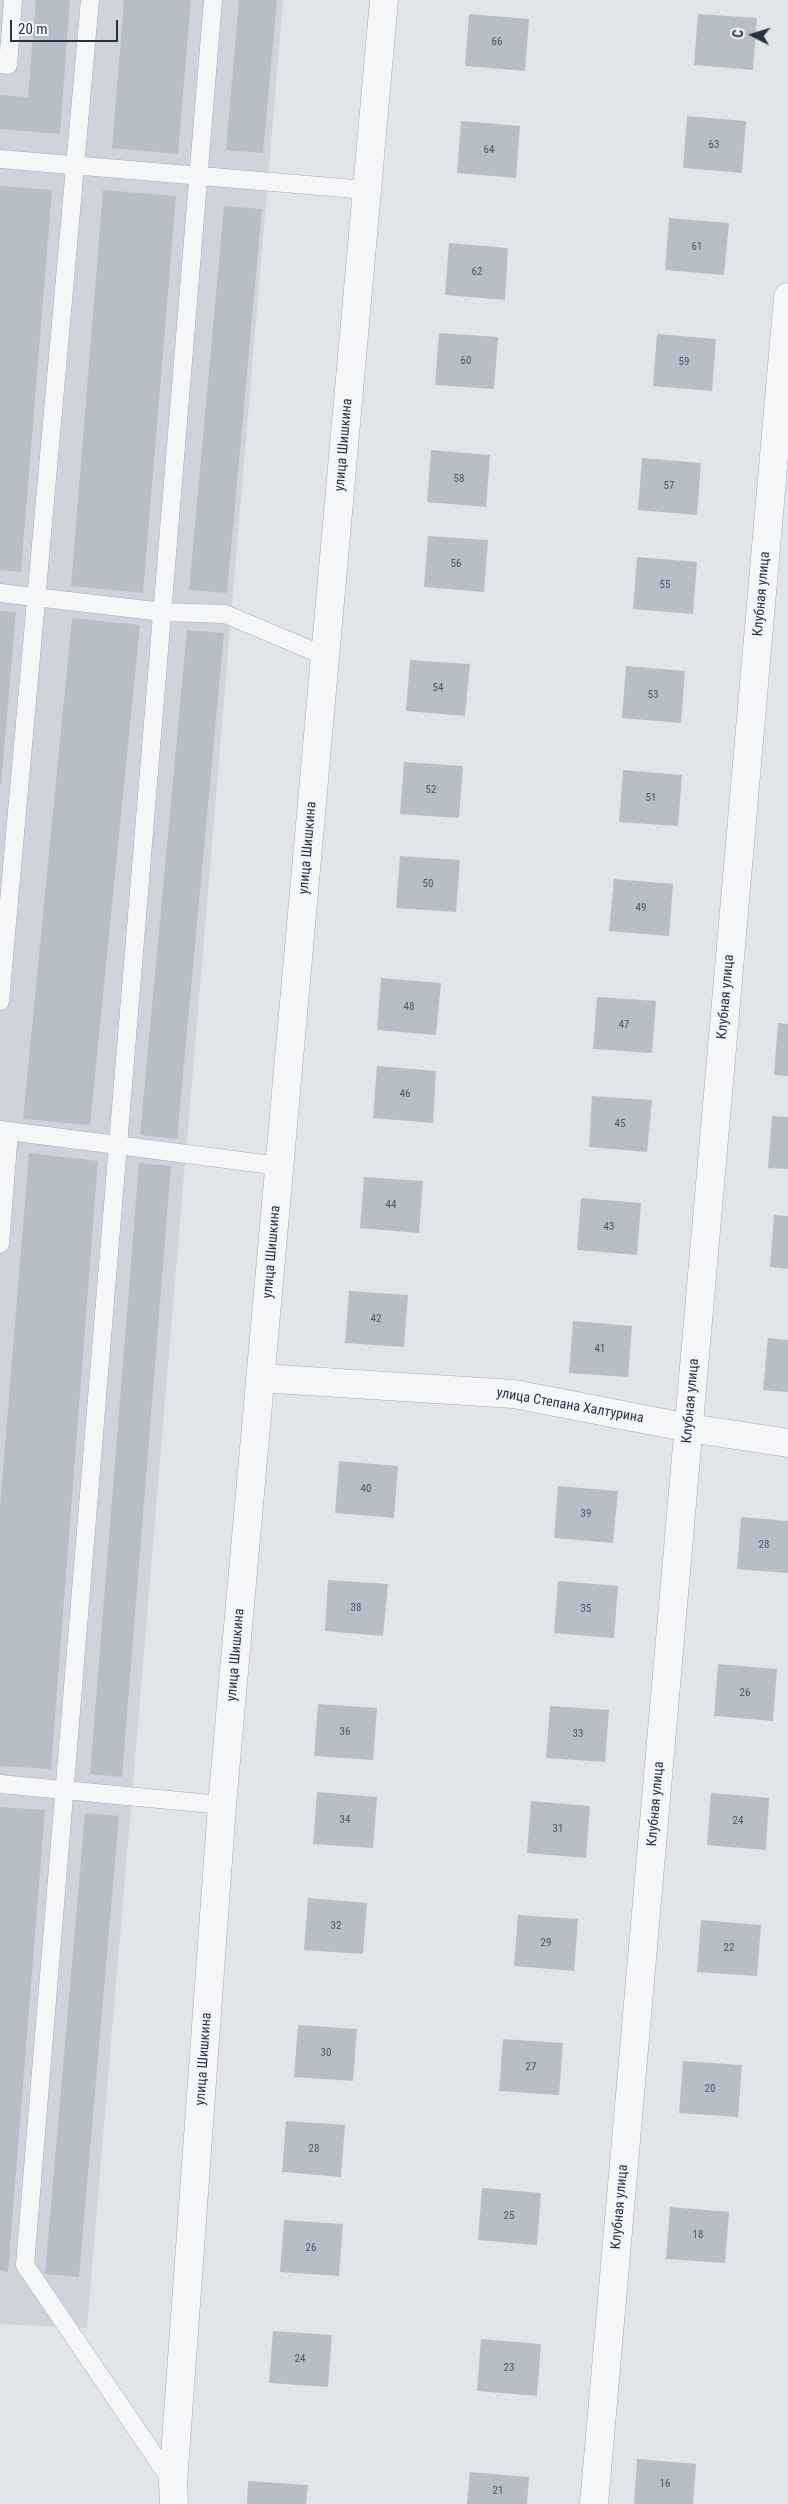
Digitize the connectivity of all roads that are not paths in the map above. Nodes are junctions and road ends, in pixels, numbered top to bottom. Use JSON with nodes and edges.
{"nodes":[{"id":1,"x":13,"y":0,"type":"edge"},
{"id":2,"x":90,"y":0,"type":"edge"},
{"id":3,"x":213,"y":0,"type":"edge"},
{"id":4,"x":384,"y":0,"type":"edge"},
{"id":5,"x":0,"y":64,"type":"edge"},
{"id":6,"x":0,"y":159,"type":"edge"},
{"id":7,"x":75,"y":165,"type":"junction"},
{"id":8,"x":199,"y":174,"type":"junction"},
{"id":9,"x":367,"y":190,"type":"junction"},
{"id":10,"x":788,"y":297,"type":"edge"},
{"id":11,"x":0,"y":593,"type":"edge"},
{"id":12,"x":36,"y":597,"type":"junction"},
{"id":13,"x":163,"y":612,"type":"junction"},
{"id":14,"x":325,"y":656,"type":"junction"},
{"id":15,"x":0,"y":1001,"type":"edge"},
{"id":16,"x":4,"y":1130,"type":"edge"},
{"id":17,"x":118,"y":1145,"type":"junction"},
{"id":18,"x":280,"y":1166,"type":"junction"},
{"id":19,"x":0,"y":1244,"type":"edge"},
{"id":20,"x":260,"y":1378,"type":"junction"},
{"id":21,"x":689,"y":1428,"type":"junction"},
{"id":22,"x":788,"y":1443,"type":"edge"},
{"id":23,"x":0,"y":1784,"type":"edge"},
{"id":24,"x":64,"y":1788,"type":"junction"},
{"id":25,"x":222,"y":1805,"type":"junction"},
{"id":26,"x":173,"y":2494,"type":"edge"},
{"id":27,"x":594,"y":2504,"type":"edge"}],
"edges":[{"from":1,"to":5,"type":"lane"},
{"from":2,"to":7,"type":"lane"},
{"from":3,"to":8,"type":"lane"},
{"from":4,"to":9,"type":"street","name":"улица Шишкина"},
{"from":6,"to":7,"type":"lane"},
{"from":7,"to":8,"type":"lane"},
{"from":7,"to":12,"type":"lane"},
{"from":8,"to":9,"type":"lane"},
{"from":8,"to":13,"type":"lane"},
{"from":9,"to":14,"type":"street","name":"улица Шишкина"},
{"from":10,"to":21,"type":"street","name":"Клубная улица"},
{"from":11,"to":12,"type":"lane"},
{"from":12,"to":13,"type":"lane"},
{"from":12,"to":15,"type":"lane"},
{"from":13,"to":14,"type":"lane"},
{"from":13,"to":17,"type":"lane"},
{"from":14,"to":18,"type":"street","name":"улица Шишкина"},
{"from":16,"to":17,"type":"lane"},
{"from":16,"to":19,"type":"lane"},
{"from":17,"to":18,"type":"lane"},
{"from":17,"to":24,"type":"lane"},
{"from":18,"to":20,"type":"street","name":"улица Шишкина"},
{"from":20,"to":21,"type":"street","name":"улица Степана Халтурина"},
{"from":20,"to":25,"type":"street","name":"улица Шишкина"},
{"from":21,"to":22,"type":"street","name":"улица Степана Халтурина"},
{"from":21,"to":27,"type":"street","name":"Клубная улица"},
{"from":23,"to":24,"type":"lane"},
{"from":24,"to":25,"type":"lane"},
{"from":24,"to":26,"type":"lane"},
{"from":25,"to":26,"type":"street","name":"улица Шишкина"}]}
